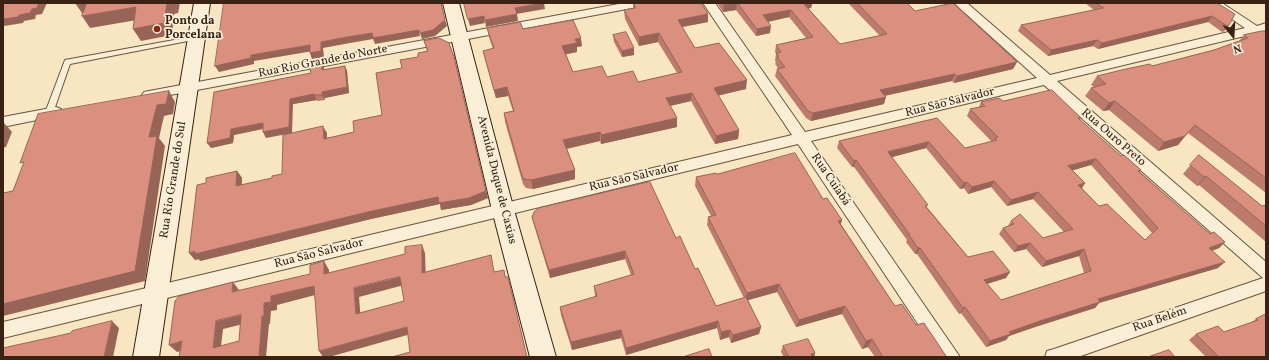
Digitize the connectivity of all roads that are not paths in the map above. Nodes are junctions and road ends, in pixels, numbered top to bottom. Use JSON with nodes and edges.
{"nodes":[{"id":1,"x":202,"y":3,"type":"edge"},
{"id":2,"x":452,"y":3,"type":"edge"},
{"id":3,"x":643,"y":3,"type":"edge"},
{"id":4,"x":709,"y":3,"type":"edge"},
{"id":5,"x":960,"y":3,"type":"edge"},
{"id":6,"x":1214,"y":3,"type":"edge"},
{"id":7,"x":1262,"y":31,"type":"edge"},
{"id":8,"x":461,"y":36,"type":"junction"},
{"id":9,"x":196,"y":38,"type":"junction"},
{"id":10,"x":1047,"y":79,"type":"junction"},
{"id":11,"x":188,"y":88,"type":"junction"},
{"id":12,"x":134,"y":98,"type":"edge"},
{"id":13,"x":65,"y":111,"type":"edge"},
{"id":14,"x":49,"y":113,"type":"junction"},
{"id":15,"x":3,"y":122,"type":"edge"},
{"id":16,"x":801,"y":138,"type":"junction"},
{"id":17,"x":503,"y":210,"type":"junction"},
{"id":18,"x":1266,"y":272,"type":"edge"},
{"id":19,"x":1266,"y":284,"type":"edge"},
{"id":20,"x":156,"y":293,"type":"junction"},
{"id":21,"x":3,"y":330,"type":"edge"},
{"id":22,"x":146,"y":357,"type":"edge"},
{"id":23,"x":543,"y":357,"type":"edge"},
{"id":24,"x":951,"y":357,"type":"edge"},
{"id":25,"x":1054,"y":357,"type":"edge"}],
"edges":[{"from":1,"to":9,"type":"street","name":"Rua Rio Grande do Sul"},
{"from":2,"to":8,"type":"street","name":"Avenida Duque de Caxias"},
{"from":3,"to":8,"type":"street","name":"Rua Rio Grande do Norte"},
{"from":4,"to":16,"type":"street","name":"Rua Cuiabá"},
{"from":5,"to":10,"type":"street","name":"Rua Ouro Preto"},
{"from":6,"to":7,"type":"street"},
{"from":7,"to":10,"type":"street","name":"Rua São Salvador"},
{"from":8,"to":11,"type":"street","name":"Rua Rio Grande do Norte"},
{"from":8,"to":17,"type":"street","name":"Avenida Duque de Caxias"},
{"from":9,"to":11,"type":"street","name":"Rua Rio Grande do Sul"},
{"from":9,"to":14,"type":"lane"},
{"from":10,"to":16,"type":"street","name":"Rua São Salvador"},
{"from":10,"to":18,"type":"street","name":"Rua Ouro Preto"},
{"from":11,"to":12,"type":"street","name":"Rua Rio Grande do Norte"},
{"from":11,"to":20,"type":"street","name":"Rua Rio Grande do Sul"},
{"from":13,"to":14,"type":"street"},
{"from":14,"to":15,"type":"street"},
{"from":16,"to":17,"type":"street","name":"Rua São Salvador"},
{"from":16,"to":24,"type":"street","name":"Rua Cuiabá"},
{"from":17,"to":20,"type":"street","name":"Rua São Salvador"},
{"from":17,"to":23,"type":"street","name":"Avenida Duque de Caxias"},
{"from":19,"to":25,"type":"street","name":"Rua Belém"},
{"from":20,"to":21,"type":"street","name":"Rua São Salvador"},
{"from":20,"to":22,"type":"street","name":"Rua Rio Grande do Sul"}]}
